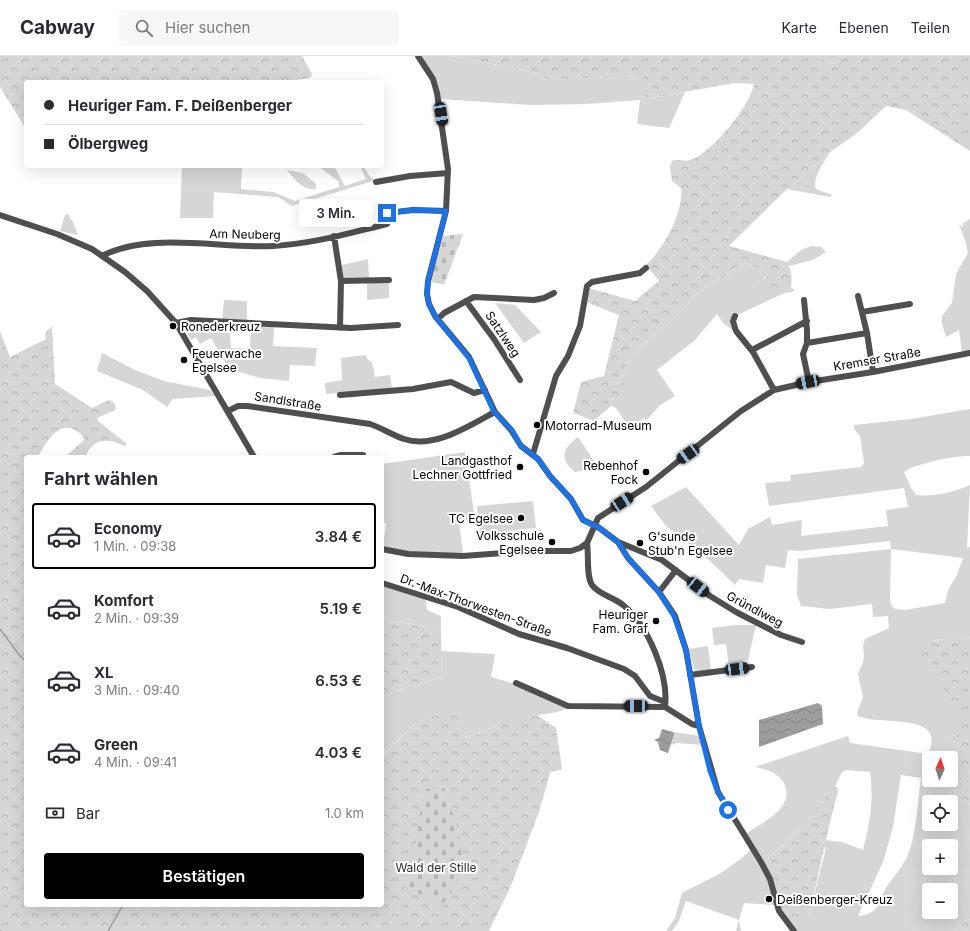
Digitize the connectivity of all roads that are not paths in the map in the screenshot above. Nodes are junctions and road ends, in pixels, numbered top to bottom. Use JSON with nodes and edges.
{"nodes":[{"id":1,"x":418,"y":56,"type":"edge"},
{"id":2,"x":448,"y":173,"type":"junction"},
{"id":3,"x":376,"y":182,"type":"dead end"},
{"id":4,"x":446,"y":211,"type":"junction"},
{"id":5,"x":387,"y":213,"type":"dead end"},
{"id":6,"x":0,"y":215,"type":"edge"},
{"id":7,"x":387,"y":224,"type":"dead end"},
{"id":8,"x":334,"y":236,"type":"junction"},
{"id":9,"x":102,"y":256,"type":"junction"},
{"id":10,"x":646,"y":268,"type":"dead end"},
{"id":11,"x":389,"y":280,"type":"dead end"},
{"id":12,"x":341,"y":281,"type":"junction"},
{"id":13,"x":554,"y":293,"type":"dead end"},
{"id":14,"x":858,"y":296,"type":"dead end"},
{"id":15,"x":804,"y":300,"type":"dead end"},
{"id":16,"x":466,"y":301,"type":"junction"},
{"id":17,"x":910,"y":304,"type":"dead end"},
{"id":18,"x":862,"y":312,"type":"junction"},
{"id":19,"x":735,"y":316,"type":"dead end"},
{"id":20,"x":438,"y":319,"type":"junction"},
{"id":21,"x":806,"y":321,"type":"junction"},
{"id":22,"x":176,"y":323,"type":"junction"},
{"id":23,"x":398,"y":326,"type":"dead end"},
{"id":24,"x":340,"y":328,"type":"junction"},
{"id":25,"x":867,"y":333,"type":"junction"},
{"id":26,"x":807,"y":343,"type":"junction"},
{"id":27,"x":753,"y":352,"type":"junction"},
{"id":28,"x":970,"y":353,"type":"edge"},
{"id":29,"x":873,"y":372,"type":"junction"},
{"id":30,"x":520,"y":380,"type":"dead end"},
{"id":31,"x":808,"y":382,"type":"junction"},
{"id":32,"x":484,"y":390,"type":"junction"},
{"id":33,"x":774,"y":390,"type":"junction"},
{"id":34,"x":340,"y":395,"type":"dead end"},
{"id":35,"x":228,"y":411,"type":"junction"},
{"id":36,"x":494,"y":412,"type":"junction"},
{"id":37,"x":533,"y":454,"type":"junction"},
{"id":38,"x":253,"y":455,"type":"edge"},
{"id":39,"x":594,"y":526,"type":"junction"},
{"id":40,"x":618,"y":542,"type":"junction"},
{"id":41,"x":587,"y":543,"type":"junction"},
{"id":42,"x":384,"y":549,"type":"edge"},
{"id":43,"x":676,"y":570,"type":"junction"},
{"id":44,"x":384,"y":584,"type":"edge"},
{"id":45,"x":659,"y":592,"type":"junction"},
{"id":46,"x":802,"y":642,"type":"dead end"},
{"id":47,"x":752,"y":667,"type":"dead end"},
{"id":48,"x":690,"y":675,"type":"junction"},
{"id":49,"x":516,"y":683,"type":"dead end"},
{"id":50,"x":665,"y":704,"type":"junction"},
{"id":51,"x":699,"y":726,"type":"junction"},
{"id":52,"x":794,"y":931,"type":"edge"}],
"edges":[{"from":1,"to":2,"type":"street"},
{"from":2,"to":3,"type":"street"},
{"from":2,"to":4,"type":"street"},
{"from":4,"to":5,"type":"street"},
{"from":4,"to":20,"type":"street"},
{"from":6,"to":9,"type":"street"},
{"from":7,"to":8,"type":"street","name":"Am Neuberg"},
{"from":8,"to":9,"type":"street","name":"Am Neuberg"},
{"from":8,"to":12,"type":"street"},
{"from":9,"to":22,"type":"street"},
{"from":10,"to":37,"type":"street"},
{"from":11,"to":12,"type":"street"},
{"from":12,"to":24,"type":"street"},
{"from":13,"to":16,"type":"street","name":"Satzlweg"},
{"from":14,"to":18,"type":"street"},
{"from":15,"to":21,"type":"street"},
{"from":16,"to":20,"type":"street","name":"Satzlweg"},
{"from":16,"to":30,"type":"street","name":"Satzlweg"},
{"from":17,"to":18,"type":"street"},
{"from":18,"to":25,"type":"street"},
{"from":19,"to":27,"type":"street"},
{"from":20,"to":32,"type":"street"},
{"from":21,"to":26,"type":"street"},
{"from":21,"to":27,"type":"street"},
{"from":22,"to":24,"type":"street"},
{"from":22,"to":35,"type":"street"},
{"from":23,"to":24,"type":"street"},
{"from":25,"to":26,"type":"street"},
{"from":25,"to":29,"type":"street"},
{"from":26,"to":31,"type":"street"},
{"from":27,"to":33,"type":"street"},
{"from":28,"to":29,"type":"street","name":"Kremser Straße"},
{"from":29,"to":31,"type":"street","name":"Kremser Straße"},
{"from":31,"to":33,"type":"street","name":"Kremser Straße"},
{"from":32,"to":34,"type":"street"},
{"from":32,"to":36,"type":"street"},
{"from":33,"to":39,"type":"street","name":"Kremser Straße"},
{"from":35,"to":36,"type":"street","name":"Sandlstraße"},
{"from":35,"to":38,"type":"street"},
{"from":36,"to":37,"type":"street"},
{"from":37,"to":39,"type":"street"},
{"from":39,"to":40,"type":"street"},
{"from":39,"to":41,"type":"street","name":"Kremser Straße"},
{"from":40,"to":43,"type":"street","name":"Gründlweg"},
{"from":40,"to":45,"type":"street"},
{"from":41,"to":42,"type":"street"},
{"from":41,"to":50,"type":"street"},
{"from":43,"to":45,"type":"street"},
{"from":43,"to":46,"type":"street","name":"Gründlweg"},
{"from":44,"to":50,"type":"street","name":"Dr.-Max-Thorwesten-Straße"},
{"from":45,"to":48,"type":"street"},
{"from":47,"to":48,"type":"street"},
{"from":48,"to":51,"type":"street"},
{"from":49,"to":50,"type":"street"},
{"from":50,"to":51,"type":"street","name":"Dr.-Max-Thorwesten-Straße"},
{"from":51,"to":52,"type":"street"}]}
